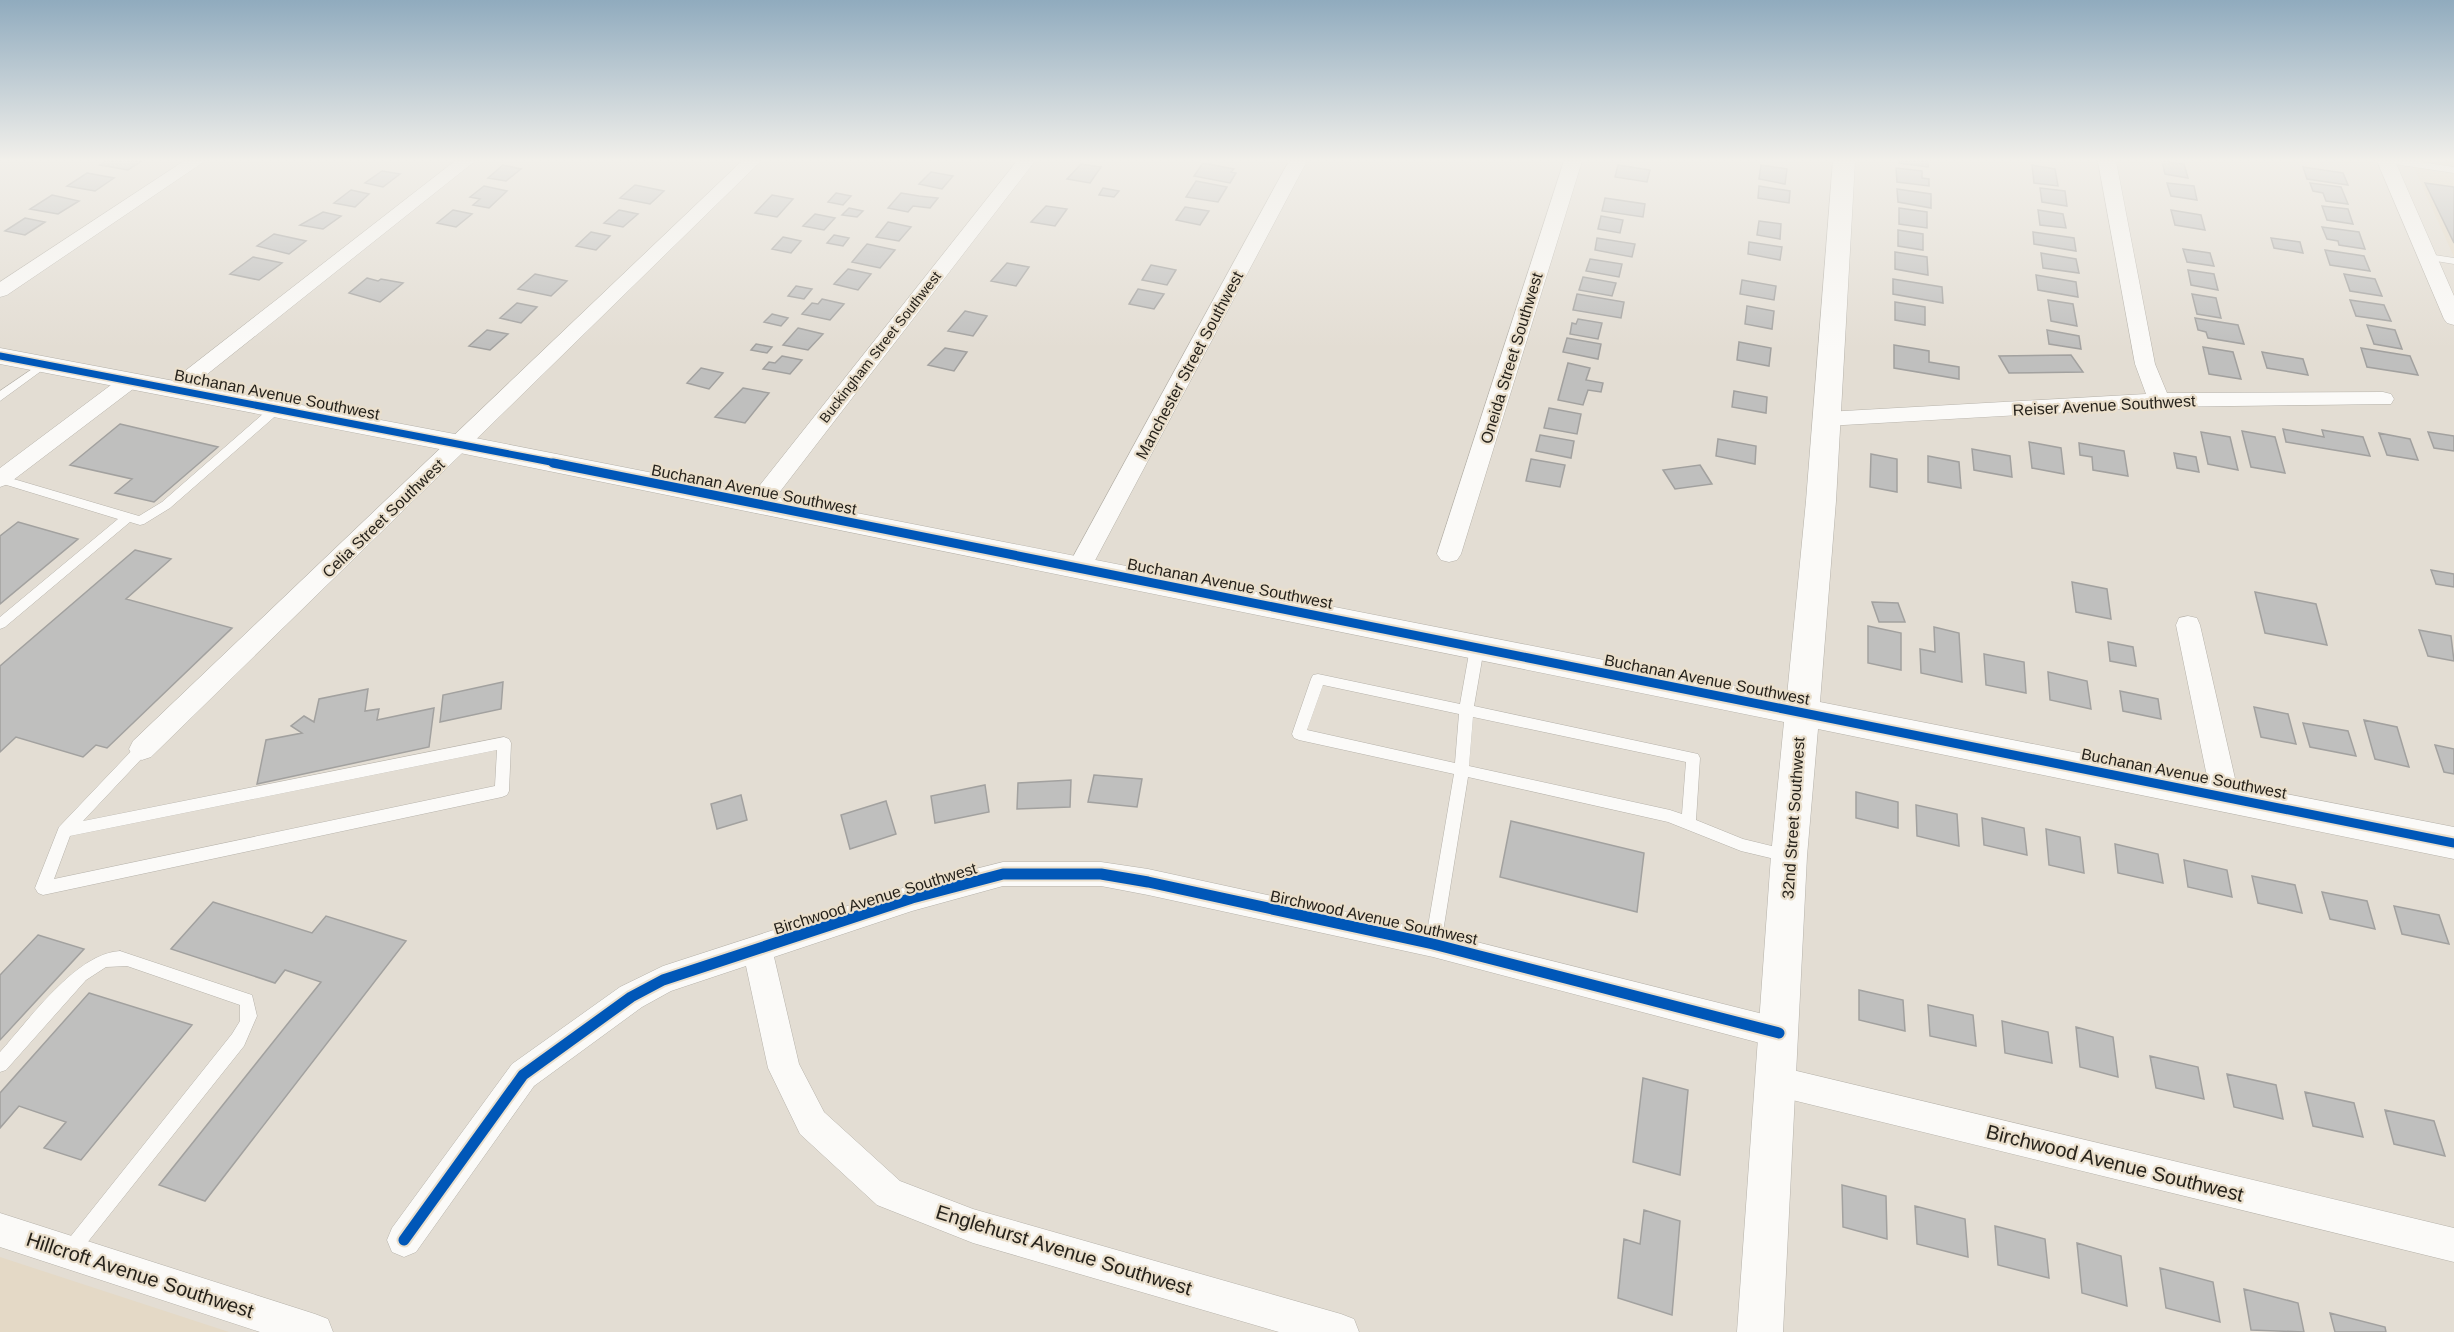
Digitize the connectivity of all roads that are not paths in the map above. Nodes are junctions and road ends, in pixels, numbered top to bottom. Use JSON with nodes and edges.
{"nodes":[{"id":1,"x":102,"y":223,"type":"edge"},
{"id":2,"x":387,"y":223,"type":"edge"},
{"id":3,"x":688,"y":223,"type":"edge"},
{"id":4,"x":977,"y":223,"type":"edge"},
{"id":5,"x":1265,"y":223,"type":"edge"},
{"id":6,"x":1553,"y":223,"type":"edge"},
{"id":7,"x":1840,"y":223,"type":"edge"},
{"id":8,"x":2119,"y":223,"type":"edge"},
{"id":9,"x":2413,"y":223,"type":"edge"},
{"id":10,"x":2428,"y":256,"type":"junction"},
{"id":11,"x":2454,"y":261,"type":"edge"},
{"id":12,"x":0,"y":291,"type":"edge"},
{"id":13,"x":2454,"y":319,"type":"edge"},
{"id":14,"x":0,"y":356,"type":"edge"},
{"id":15,"x":44,"y":364,"type":"junction"},
{"id":16,"x":130,"y":381,"type":"junction"},
{"id":17,"x":174,"y":390,"type":"junction"},
{"id":18,"x":0,"y":397,"type":"edge"},
{"id":19,"x":2383,"y":399,"type":"dead end"},
{"id":20,"x":2159,"y":400,"type":"junction"},
{"id":21,"x":276,"y":409,"type":"junction"},
{"id":22,"x":1826,"y":419,"type":"junction"},
{"id":23,"x":460,"y":444,"type":"junction"},
{"id":24,"x":0,"y":479,"type":"edge"},
{"id":25,"x":757,"y":505,"type":"junction"},
{"id":26,"x":134,"y":519,"type":"junction"},
{"id":27,"x":1449,"y":554,"type":"dead end"},
{"id":28,"x":1079,"y":568,"type":"junction"},
{"id":29,"x":0,"y":624,"type":"edge"},
{"id":30,"x":2188,"y":625,"type":"dead end"},
{"id":31,"x":1477,"y":648,"type":"junction"},
{"id":32,"x":1467,"y":711,"type":"junction"},
{"id":33,"x":1800,"y":713,"type":"junction"},
{"id":34,"x":142,"y":749,"type":"joint"},
{"id":35,"x":1462,"y":770,"type":"junction"},
{"id":36,"x":2225,"y":796,"type":"junction"},
{"id":37,"x":1689,"y":822,"type":"junction"},
{"id":38,"x":64,"y":831,"type":"junction"},
{"id":39,"x":2454,"y":843,"type":"edge"},
{"id":40,"x":1789,"y":856,"type":"junction"},
{"id":41,"x":1432,"y":944,"type":"junction"},
{"id":42,"x":758,"y":951,"type":"junction"},
{"id":43,"x":1779,"y":1033,"type":"junction"},
{"id":44,"x":0,"y":1064,"type":"edge"},
{"id":45,"x":1776,"y":1081,"type":"junction"},
{"id":46,"x":0,"y":1230,"type":"edge"},
{"id":47,"x":405,"y":1240,"type":"dead end"},
{"id":48,"x":2454,"y":1245,"type":"edge"},
{"id":49,"x":69,"y":1252,"type":"junction"},
{"id":50,"x":315,"y":1332,"type":"edge"},
{"id":51,"x":1341,"y":1332,"type":"edge"},
{"id":52,"x":1761,"y":1332,"type":"edge"}],
"edges":[{"from":1,"to":12,"type":"street"},
{"from":2,"to":17,"type":"street"},
{"from":3,"to":23,"type":"street","name":"Celia Street Southwest"},
{"from":4,"to":25,"type":"street","name":"Buckingham Street Southwest"},
{"from":5,"to":28,"type":"street","name":"Manchester Street Southwest"},
{"from":6,"to":27,"type":"street","name":"Oneida Street Southwest"},
{"from":7,"to":22,"type":"street","name":"32nd Street Southwest"},
{"from":8,"to":20,"type":"street"},
{"from":9,"to":10,"type":"street"},
{"from":10,"to":11,"type":"lane"},
{"from":10,"to":13,"type":"street"},
{"from":14,"to":15,"type":"street","name":"Buchanan Avenue Southwest"},
{"from":15,"to":16,"type":"street","name":"Buchanan Avenue Southwest"},
{"from":15,"to":18,"type":"lane"},
{"from":16,"to":17,"type":"street","name":"Buchanan Avenue Southwest"},
{"from":16,"to":24,"type":"street"},
{"from":17,"to":21,"type":"street","name":"Buchanan Avenue Southwest"},
{"from":19,"to":20,"type":"street","name":"Reiser Avenue Southwest"},
{"from":20,"to":22,"type":"street","name":"Reiser Avenue Southwest"},
{"from":21,"to":23,"type":"street","name":"Buchanan Avenue Southwest"},
{"from":21,"to":26,"type":"lane"},
{"from":22,"to":33,"type":"street","name":"32nd Street Southwest"},
{"from":23,"to":25,"type":"street","name":"Buchanan Avenue Southwest"},
{"from":23,"to":34,"type":"street","name":"Celia Street Southwest"},
{"from":24,"to":26,"type":"lane"},
{"from":25,"to":28,"type":"street","name":"Buchanan Avenue Southwest"},
{"from":26,"to":29,"type":"lane"},
{"from":28,"to":31,"type":"street","name":"Buchanan Avenue Southwest"},
{"from":30,"to":36,"type":"street"},
{"from":31,"to":32,"type":"lane"},
{"from":31,"to":33,"type":"street","name":"Buchanan Avenue Southwest"},
{"from":32,"to":35,"type":"lane"},
{"from":32,"to":35,"type":"lane"},
{"from":32,"to":37,"type":"lane"},
{"from":33,"to":36,"type":"street","name":"Buchanan Avenue Southwest"},
{"from":33,"to":40,"type":"street","name":"32nd Street Southwest"},
{"from":34,"to":38,"type":"lane"},
{"from":35,"to":37,"type":"lane"},
{"from":35,"to":41,"type":"lane"},
{"from":36,"to":39,"type":"street","name":"Buchanan Avenue Southwest"},
{"from":37,"to":40,"type":"lane"},
{"from":38,"to":38,"type":"lane"},
{"from":40,"to":43,"type":"street","name":"32nd Street Southwest"},
{"from":41,"to":42,"type":"street","name":"Birchwood Avenue Southwest"},
{"from":41,"to":43,"type":"street","name":"Birchwood Avenue Southwest"},
{"from":42,"to":47,"type":"street","name":"Birchwood Avenue Southwest"},
{"from":42,"to":51,"type":"street","name":"Englehurst Avenue Southwest"},
{"from":43,"to":45,"type":"street","name":"32nd Street Southwest"},
{"from":44,"to":49,"type":"lane"},
{"from":45,"to":48,"type":"street","name":"Birchwood Avenue Southwest"},
{"from":45,"to":52,"type":"street","name":"32nd Street Southwest"},
{"from":46,"to":49,"type":"street","name":"Hillcroft Avenue Southwest"},
{"from":49,"to":50,"type":"street","name":"Hillcroft Avenue Southwest"}]}
